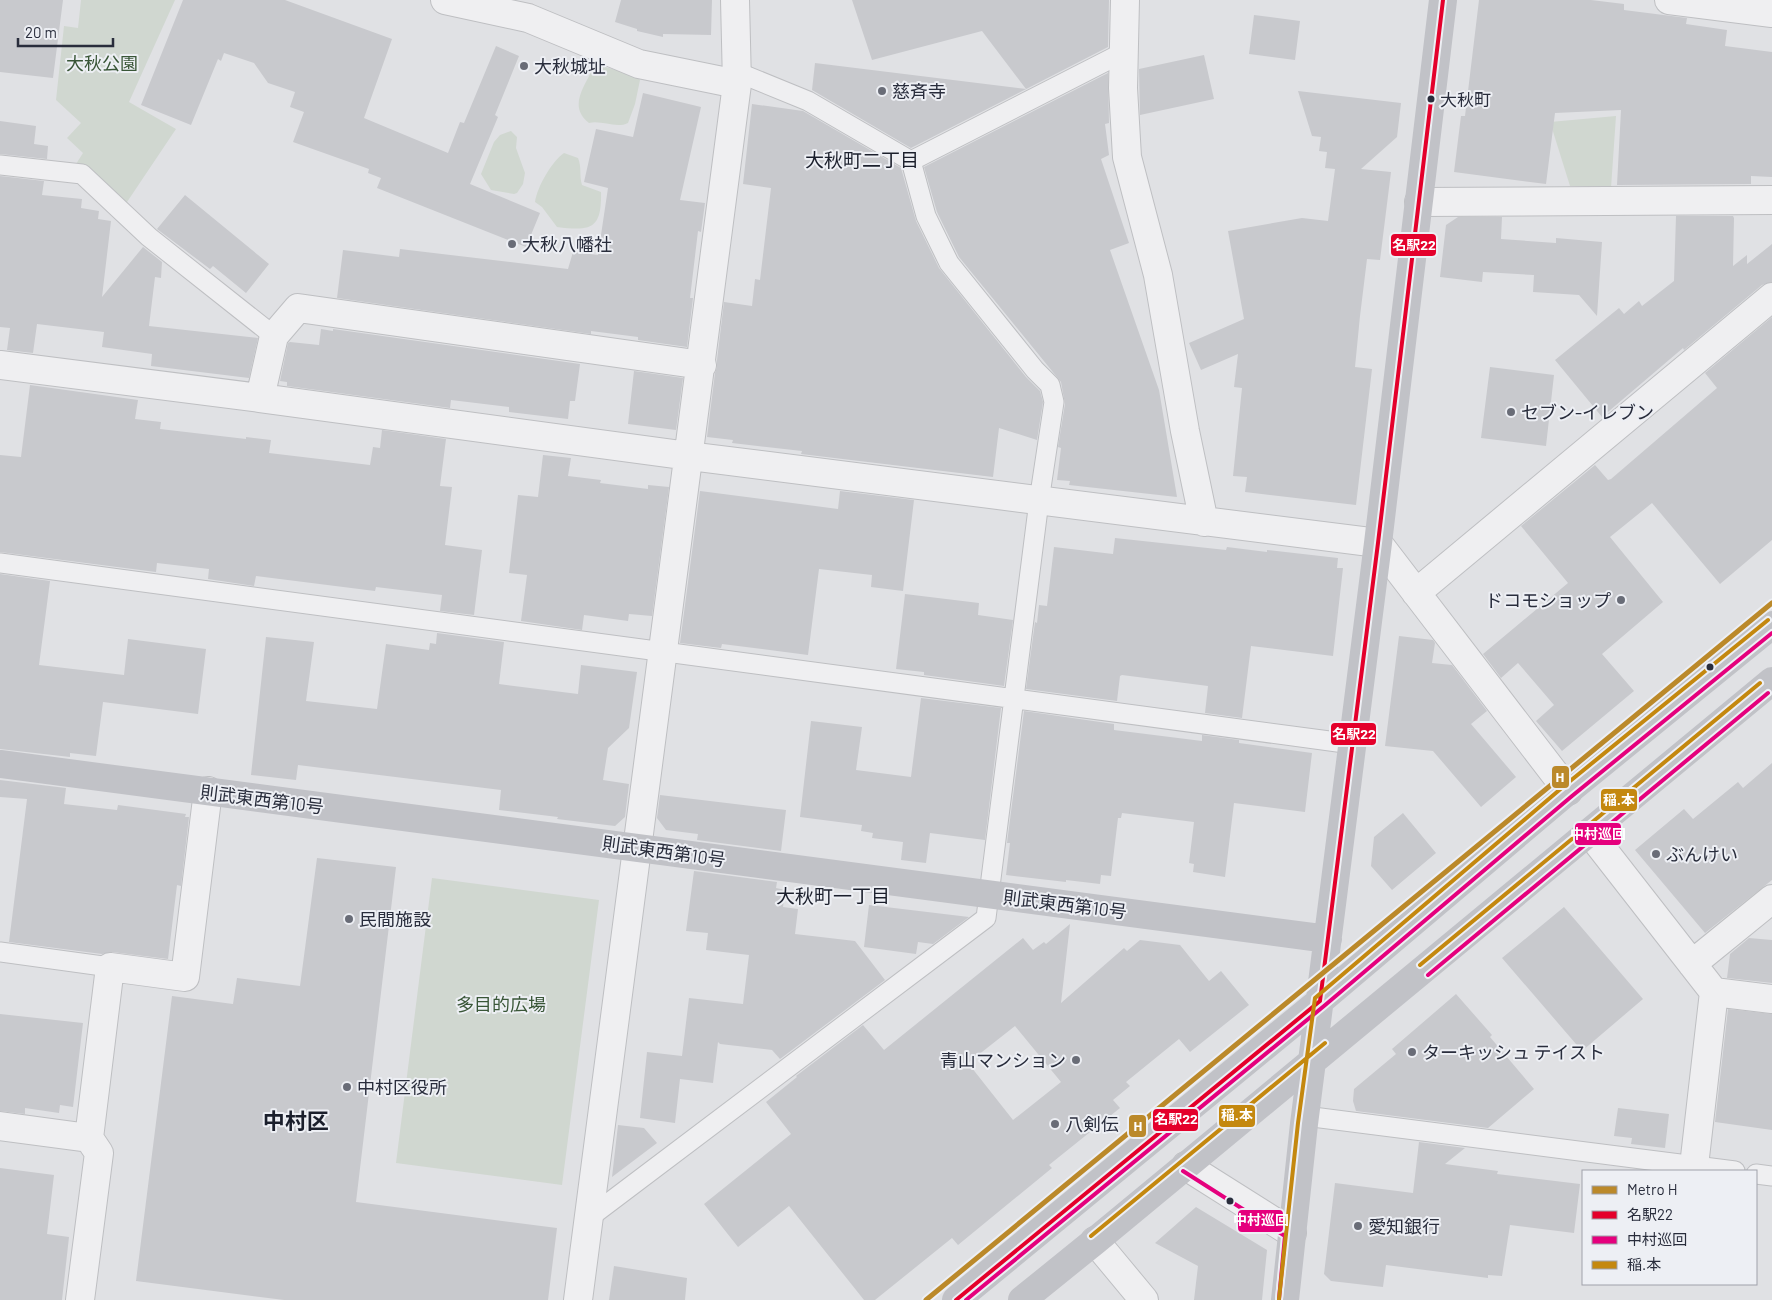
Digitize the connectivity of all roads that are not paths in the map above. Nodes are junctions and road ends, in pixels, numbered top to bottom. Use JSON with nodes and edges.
{"nodes":[{"id":1,"x":444,"y":0,"type":"edge"},
{"id":2,"x":735,"y":0,"type":"edge"},
{"id":3,"x":1126,"y":0,"type":"edge"},
{"id":4,"x":1443,"y":0,"type":"edge"},
{"id":5,"x":1669,"y":0,"type":"edge"},
{"id":6,"x":1772,"y":13,"type":"edge"},
{"id":7,"x":1124,"y":52,"type":"junction"},
{"id":8,"x":737,"y":78,"type":"junction"},
{"id":9,"x":911,"y":161,"type":"junction"},
{"id":10,"x":0,"y":165,"type":"edge"},
{"id":11,"x":1772,"y":200,"type":"edge"},
{"id":12,"x":1419,"y":202,"type":"junction"},
{"id":13,"x":1772,"y":297,"type":"edge"},
{"id":14,"x":274,"y":336,"type":"junction"},
{"id":15,"x":702,"y":364,"type":"junction"},
{"id":16,"x":0,"y":365,"type":"edge"},
{"id":17,"x":260,"y":398,"type":"junction"},
{"id":18,"x":689,"y":456,"type":"junction"},
{"id":19,"x":1039,"y":501,"type":"junction"},
{"id":20,"x":1204,"y":522,"type":"junction"},
{"id":21,"x":1378,"y":544,"type":"junction"},
{"id":22,"x":0,"y":562,"type":"edge"},
{"id":23,"x":1416,"y":593,"type":"junction"},
{"id":24,"x":1772,"y":625,"type":"edge"},
{"id":25,"x":664,"y":652,"type":"junction"},
{"id":26,"x":1772,"y":681,"type":"edge"},
{"id":27,"x":1015,"y":700,"type":"junction"},
{"id":28,"x":1352,"y":744,"type":"junction"},
{"id":29,"x":0,"y":764,"type":"edge"},
{"id":30,"x":208,"y":791,"type":"junction"},
{"id":31,"x":1568,"y":791,"type":"junction"},
{"id":32,"x":1590,"y":833,"type":"junction"},
{"id":33,"x":637,"y":848,"type":"junction"},
{"id":34,"x":989,"y":894,"type":"junction"},
{"id":35,"x":1772,"y":899,"type":"edge"},
{"id":36,"x":1328,"y":938,"type":"junction"},
{"id":37,"x":0,"y":952,"type":"edge"},
{"id":38,"x":1692,"y":964,"type":"junction"},
{"id":39,"x":110,"y":967,"type":"junction"},
{"id":40,"x":1714,"y":992,"type":"junction"},
{"id":41,"x":1772,"y":999,"type":"edge"},
{"id":42,"x":1320,"y":1001,"type":"junction"},
{"id":43,"x":1312,"y":1062,"type":"junction"},
{"id":44,"x":1305,"y":1116,"type":"junction"},
{"id":45,"x":0,"y":1126,"type":"edge"},
{"id":46,"x":89,"y":1138,"type":"junction"},
{"id":47,"x":1186,"y":1166,"type":"junction"},
{"id":48,"x":1694,"y":1166,"type":"junction"},
{"id":49,"x":1727,"y":1170,"type":"edge"},
{"id":50,"x":1757,"y":1174,"type":"edge"},
{"id":51,"x":1772,"y":1176,"type":"edge"},
{"id":52,"x":590,"y":1217,"type":"junction"},
{"id":53,"x":1292,"y":1233,"type":"junction"},
{"id":54,"x":1095,"y":1242,"type":"junction"},
{"id":55,"x":1289,"y":1299,"type":"edge"},
{"id":56,"x":80,"y":1300,"type":"edge"},
{"id":57,"x":578,"y":1300,"type":"edge"},
{"id":58,"x":956,"y":1300,"type":"edge"},
{"id":59,"x":1022,"y":1300,"type":"edge"},
{"id":60,"x":1144,"y":1300,"type":"edge"}],
"edges":[{"from":1,"to":8,"type":"street"},
{"from":2,"to":8,"type":"street"},
{"from":3,"to":7,"type":"street"},
{"from":4,"to":12,"type":"street"},
{"from":5,"to":6,"type":"street"},
{"from":7,"to":9,"type":"lane"},
{"from":7,"to":20,"type":"street"},
{"from":8,"to":9,"type":"lane"},
{"from":8,"to":15,"type":"street"},
{"from":9,"to":19,"type":"lane"},
{"from":10,"to":14,"type":"lane"},
{"from":11,"to":12,"type":"street"},
{"from":12,"to":21,"type":"street"},
{"from":13,"to":23,"type":"street"},
{"from":14,"to":15,"type":"street"},
{"from":14,"to":17,"type":"street"},
{"from":15,"to":18,"type":"street"},
{"from":16,"to":17,"type":"street"},
{"from":17,"to":18,"type":"street"},
{"from":18,"to":19,"type":"street"},
{"from":18,"to":25,"type":"street"},
{"from":19,"to":20,"type":"street"},
{"from":19,"to":27,"type":"lane"},
{"from":20,"to":21,"type":"street"},
{"from":21,"to":23,"type":"street"},
{"from":21,"to":28,"type":"street"},
{"from":22,"to":25,"type":"lane"},
{"from":23,"to":31,"type":"street"},
{"from":24,"to":31,"type":"street"},
{"from":25,"to":27,"type":"lane"},
{"from":25,"to":33,"type":"street"},
{"from":26,"to":32,"type":"street"},
{"from":27,"to":28,"type":"lane"},
{"from":27,"to":34,"type":"lane"},
{"from":28,"to":36,"type":"street"},
{"from":29,"to":30,"type":"street","name":"則武東西第10号"},
{"from":30,"to":33,"type":"street","name":"則武東西第10号"},
{"from":30,"to":39,"type":"street"},
{"from":31,"to":42,"type":"street"},
{"from":32,"to":38,"type":"street"},
{"from":32,"to":43,"type":"street"},
{"from":33,"to":34,"type":"street","name":"則武東西第10号"},
{"from":33,"to":52,"type":"street"},
{"from":34,"to":36,"type":"street","name":"則武東西第10号"},
{"from":34,"to":52,"type":"lane"},
{"from":35,"to":38,"type":"street"},
{"from":36,"to":42,"type":"street"},
{"from":37,"to":39,"type":"lane"},
{"from":38,"to":40,"type":"street"},
{"from":39,"to":46,"type":"street"},
{"from":40,"to":41,"type":"street"},
{"from":40,"to":48,"type":"street"},
{"from":42,"to":43,"type":"street"},
{"from":42,"to":58,"type":"street"},
{"from":43,"to":44,"type":"street"},
{"from":43,"to":47,"type":"street"},
{"from":44,"to":48,"type":"lane"},
{"from":44,"to":53,"type":"street"},
{"from":45,"to":46,"type":"street"},
{"from":46,"to":56,"type":"street"},
{"from":47,"to":53,"type":"street"},
{"from":47,"to":54,"type":"street"},
{"from":48,"to":49,"type":"lane"},
{"from":50,"to":51,"type":"lane"},
{"from":52,"to":57,"type":"street"},
{"from":53,"to":55,"type":"street"},
{"from":54,"to":59,"type":"street"},
{"from":54,"to":60,"type":"street"}]}
